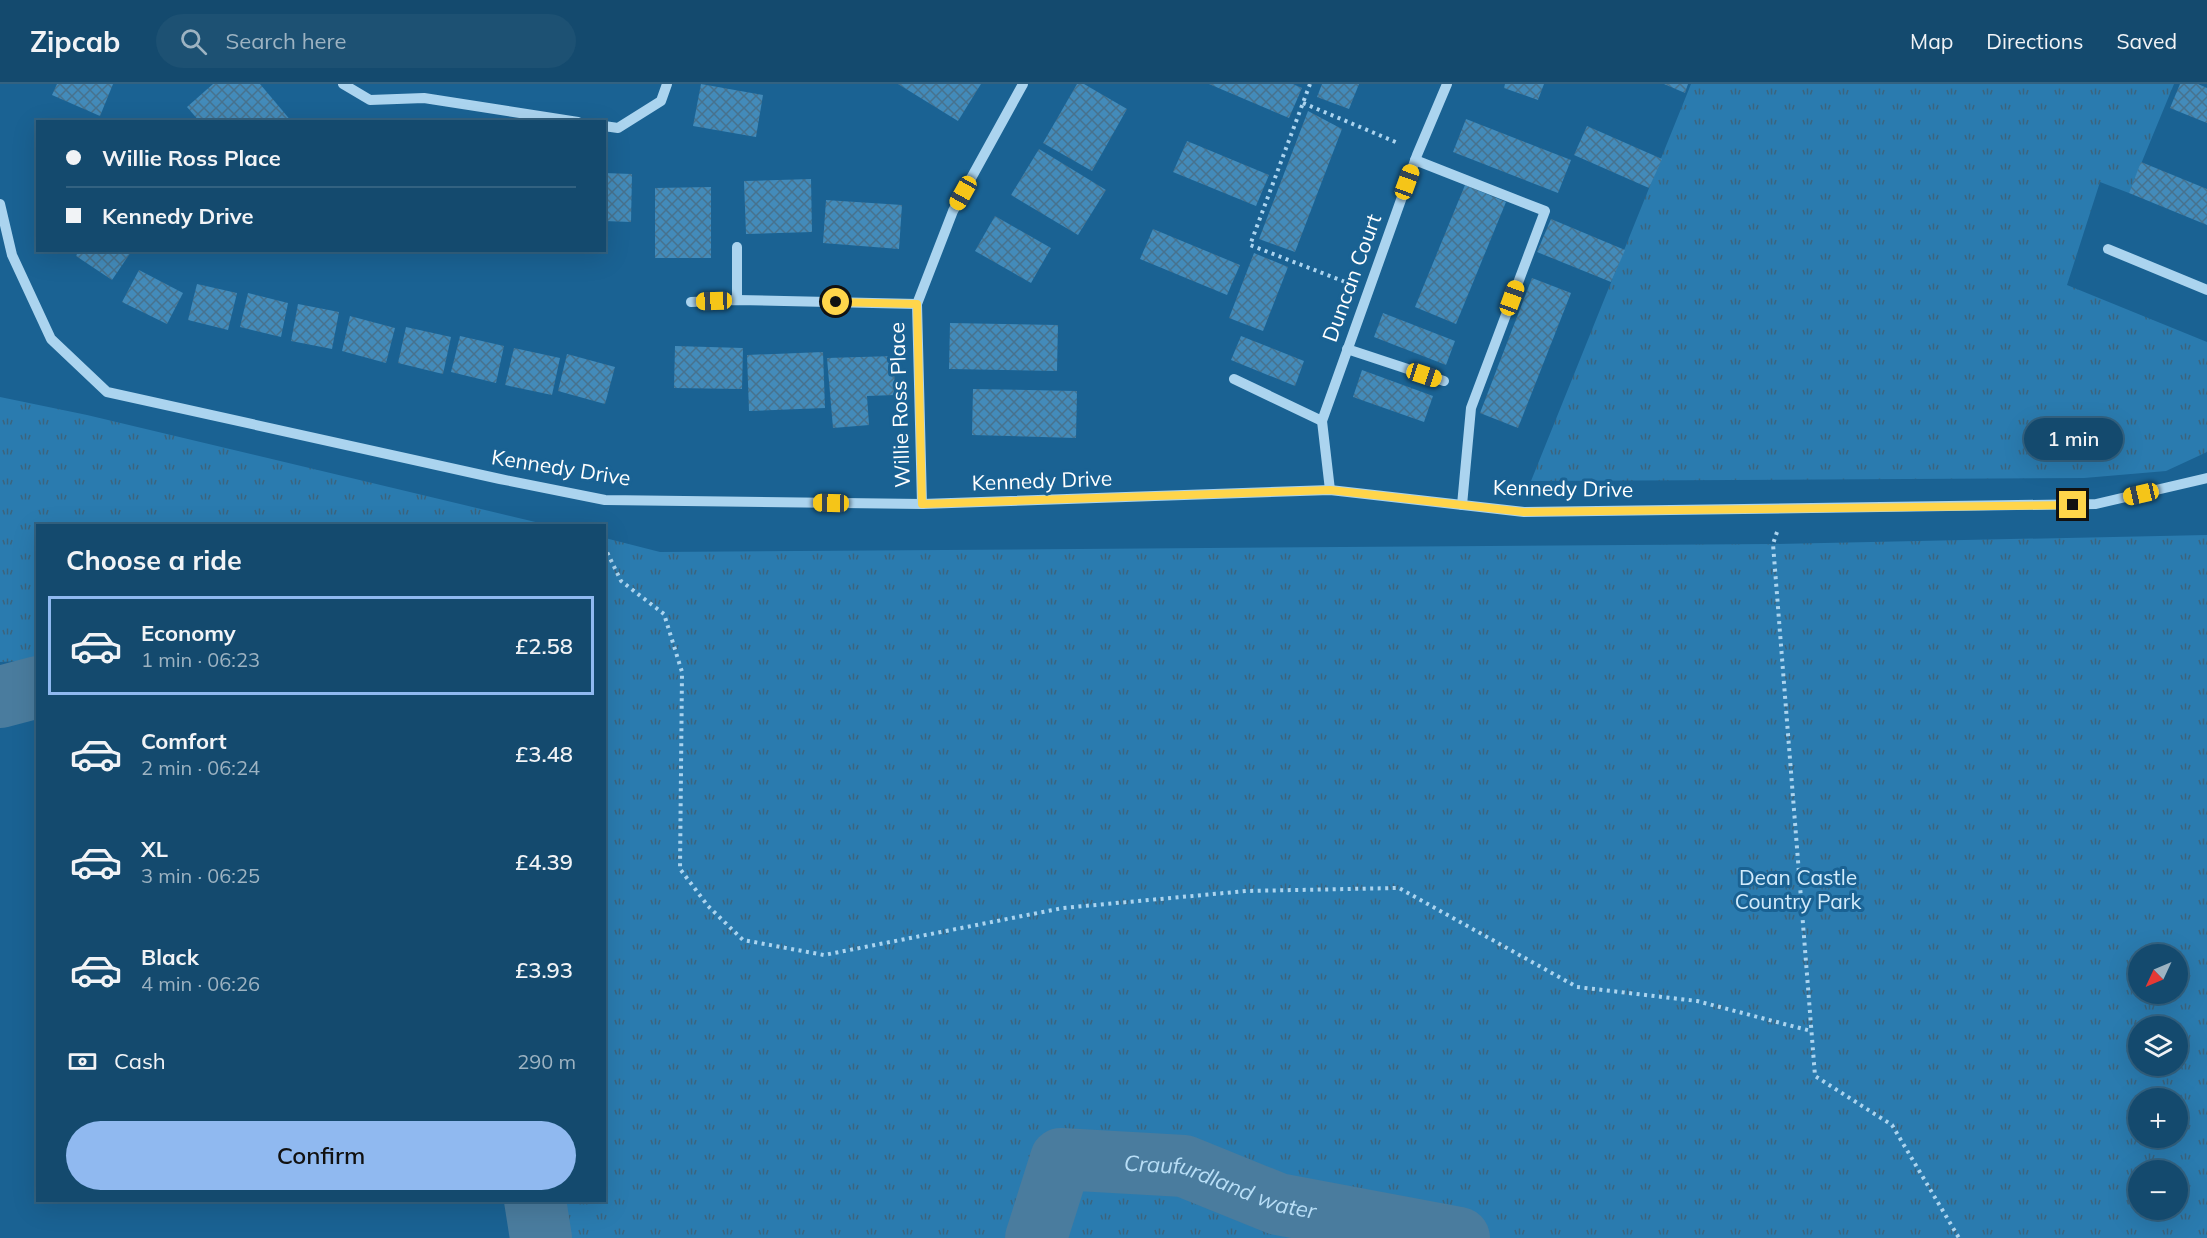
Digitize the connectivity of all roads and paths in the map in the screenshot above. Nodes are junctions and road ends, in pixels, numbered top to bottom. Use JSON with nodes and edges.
{"nodes":[{"id":1,"x":343,"y":84,"type":"edge"},
{"id":2,"x":667,"y":84,"type":"edge"},
{"id":3,"x":1023,"y":84,"type":"edge"},
{"id":4,"x":1310,"y":84,"type":"edge"},
{"id":5,"x":1447,"y":84,"type":"edge"},
{"id":6,"x":1304,"y":103,"type":"junction"},
{"id":7,"x":565,"y":120,"type":"edge"},
{"id":8,"x":606,"y":126,"type":"edge"},
{"id":9,"x":1417,"y":156,"type":"junction"},
{"id":10,"x":0,"y":204,"type":"edge"},
{"id":11,"x":737,"y":247,"type":"dead end"},
{"id":12,"x":2108,"y":249,"type":"dead end"},
{"id":13,"x":1368,"y":290,"type":"junction"},
{"id":14,"x":2207,"y":290,"type":"edge"},
{"id":15,"x":737,"y":300,"type":"junction"},
{"id":16,"x":691,"y":302,"type":"dead end"},
{"id":17,"x":917,"y":304,"type":"junction"},
{"id":18,"x":1347,"y":349,"type":"junction"},
{"id":19,"x":1234,"y":379,"type":"dead end"},
{"id":20,"x":1444,"y":381,"type":"dead end"},
{"id":21,"x":1322,"y":421,"type":"junction"},
{"id":22,"x":2207,"y":478,"type":"edge"},
{"id":23,"x":1330,"y":490,"type":"junction"},
{"id":24,"x":922,"y":504,"type":"junction"},
{"id":25,"x":1462,"y":505,"type":"junction"},
{"id":26,"x":1786,"y":508,"type":"junction"},
{"id":27,"x":606,"y":550,"type":"edge"},
{"id":28,"x":1811,"y":1031,"type":"junction"},
{"id":29,"x":1959,"y":1238,"type":"edge"}],
"edges":[{"from":1,"to":7,"type":"street"},
{"from":2,"to":8,"type":"street"},
{"from":3,"to":17,"type":"street","name":"Willie Ross Place"},
{"from":4,"to":6,"type":"path"},
{"from":5,"to":9,"type":"street","name":"Duncan Court"},
{"from":6,"to":9,"type":"path"},
{"from":6,"to":13,"type":"path"},
{"from":9,"to":13,"type":"street","name":"Duncan Court"},
{"from":9,"to":25,"type":"street"},
{"from":10,"to":24,"type":"street","name":"Kennedy Drive"},
{"from":11,"to":15,"type":"street"},
{"from":12,"to":14,"type":"street"},
{"from":13,"to":18,"type":"street","name":"Duncan Court"},
{"from":15,"to":16,"type":"street","name":"Willie Ross Place"},
{"from":15,"to":17,"type":"street","name":"Willie Ross Place"},
{"from":17,"to":24,"type":"street","name":"Willie Ross Place"},
{"from":18,"to":20,"type":"street"},
{"from":18,"to":21,"type":"street","name":"Duncan Court"},
{"from":19,"to":21,"type":"street"},
{"from":21,"to":23,"type":"street","name":"Duncan Court"},
{"from":22,"to":26,"type":"street","name":"Kennedy Drive"},
{"from":23,"to":24,"type":"street","name":"Kennedy Drive"},
{"from":23,"to":25,"type":"street","name":"Kennedy Drive"},
{"from":25,"to":26,"type":"street","name":"Kennedy Drive"},
{"from":26,"to":28,"type":"path"},
{"from":27,"to":28,"type":"path"},
{"from":28,"to":29,"type":"path"}]}
